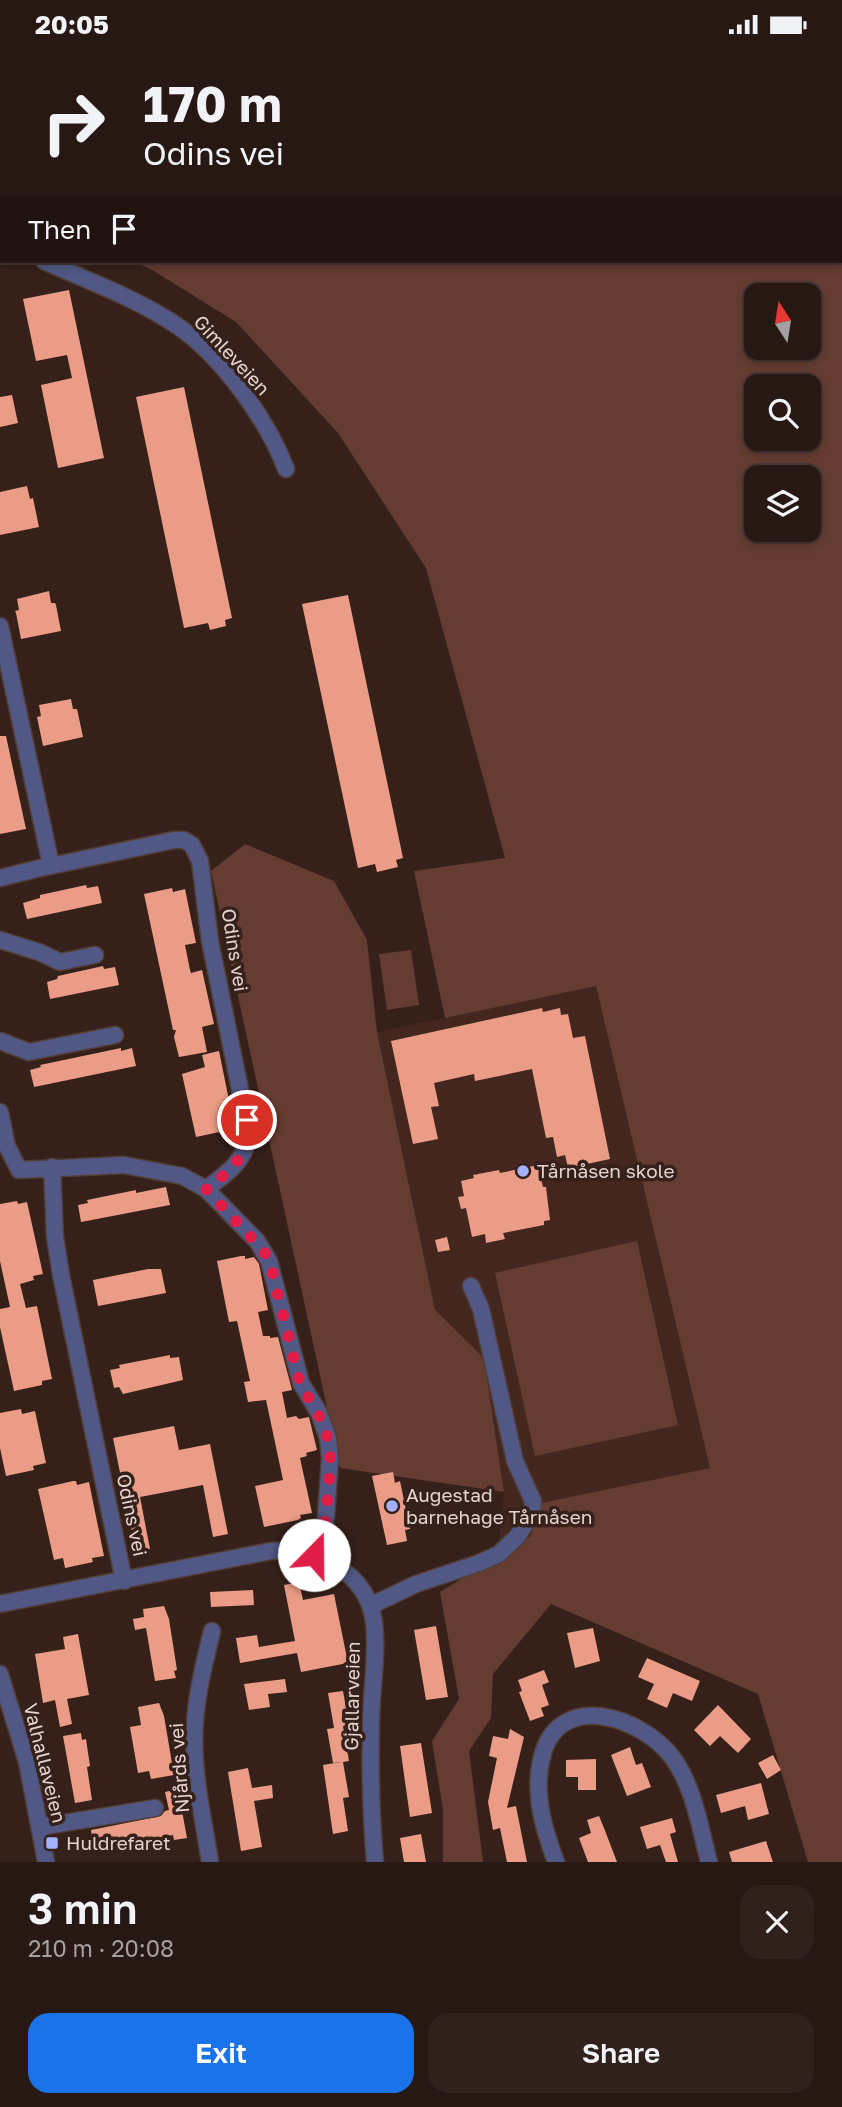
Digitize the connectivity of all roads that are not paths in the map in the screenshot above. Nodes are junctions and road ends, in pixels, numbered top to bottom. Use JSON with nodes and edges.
{"nodes":[{"id":1,"x":48,"y":263,"type":"edge"},
{"id":2,"x":286,"y":469,"type":"dead end"},
{"id":3,"x":0,"y":626,"type":"edge"},
{"id":4,"x":51,"y":866,"type":"junction"},
{"id":5,"x":0,"y":878,"type":"edge"},
{"id":6,"x":0,"y":940,"type":"edge"},
{"id":7,"x":95,"y":955,"type":"dead end"},
{"id":8,"x":115,"y":1035,"type":"dead end"},
{"id":9,"x":0,"y":1041,"type":"edge"},
{"id":10,"x":0,"y":1112,"type":"edge"},
{"id":11,"x":52,"y":1167,"type":"junction"},
{"id":12,"x":206,"y":1189,"type":"junction"},
{"id":13,"x":471,"y":1286,"type":"dead end"},
{"id":14,"x":318,"y":1556,"type":"junction"},
{"id":15,"x":124,"y":1581,"type":"junction"},
{"id":16,"x":0,"y":1604,"type":"edge"},
{"id":17,"x":370,"y":1606,"type":"junction"},
{"id":18,"x":212,"y":1631,"type":"dead end"},
{"id":19,"x":0,"y":1674,"type":"edge"},
{"id":20,"x":155,"y":1808,"type":"dead end"},
{"id":21,"x":40,"y":1827,"type":"junction"},
{"id":22,"x":46,"y":1862,"type":"edge"},
{"id":23,"x":210,"y":1862,"type":"edge"},
{"id":24,"x":375,"y":1862,"type":"edge"},
{"id":25,"x":556,"y":1862,"type":"edge"},
{"id":26,"x":709,"y":1862,"type":"edge"}],
"edges":[{"from":1,"to":2,"type":"street","name":"Gimleveien"},
{"from":3,"to":4,"type":"street"},
{"from":4,"to":5,"type":"street","name":"Odins vei"},
{"from":4,"to":12,"type":"street","name":"Odins vei"},
{"from":6,"to":7,"type":"street"},
{"from":8,"to":9,"type":"street"},
{"from":10,"to":11,"type":"street"},
{"from":11,"to":12,"type":"street"},
{"from":11,"to":15,"type":"street","name":"Odins vei"},
{"from":12,"to":14,"type":"street"},
{"from":13,"to":17,"type":"street"},
{"from":14,"to":15,"type":"street","name":"Gjallarveien"},
{"from":14,"to":17,"type":"street","name":"Gjallarveien"},
{"from":15,"to":16,"type":"street","name":"Gjallarveien"},
{"from":17,"to":24,"type":"street","name":"Gjallarveien"},
{"from":18,"to":23,"type":"street","name":"Njårds vei"},
{"from":19,"to":21,"type":"street","name":"Valhallaveien"},
{"from":20,"to":21,"type":"street"},
{"from":21,"to":22,"type":"street","name":"Valhallaveien"},
{"from":25,"to":26,"type":"street"}]}
